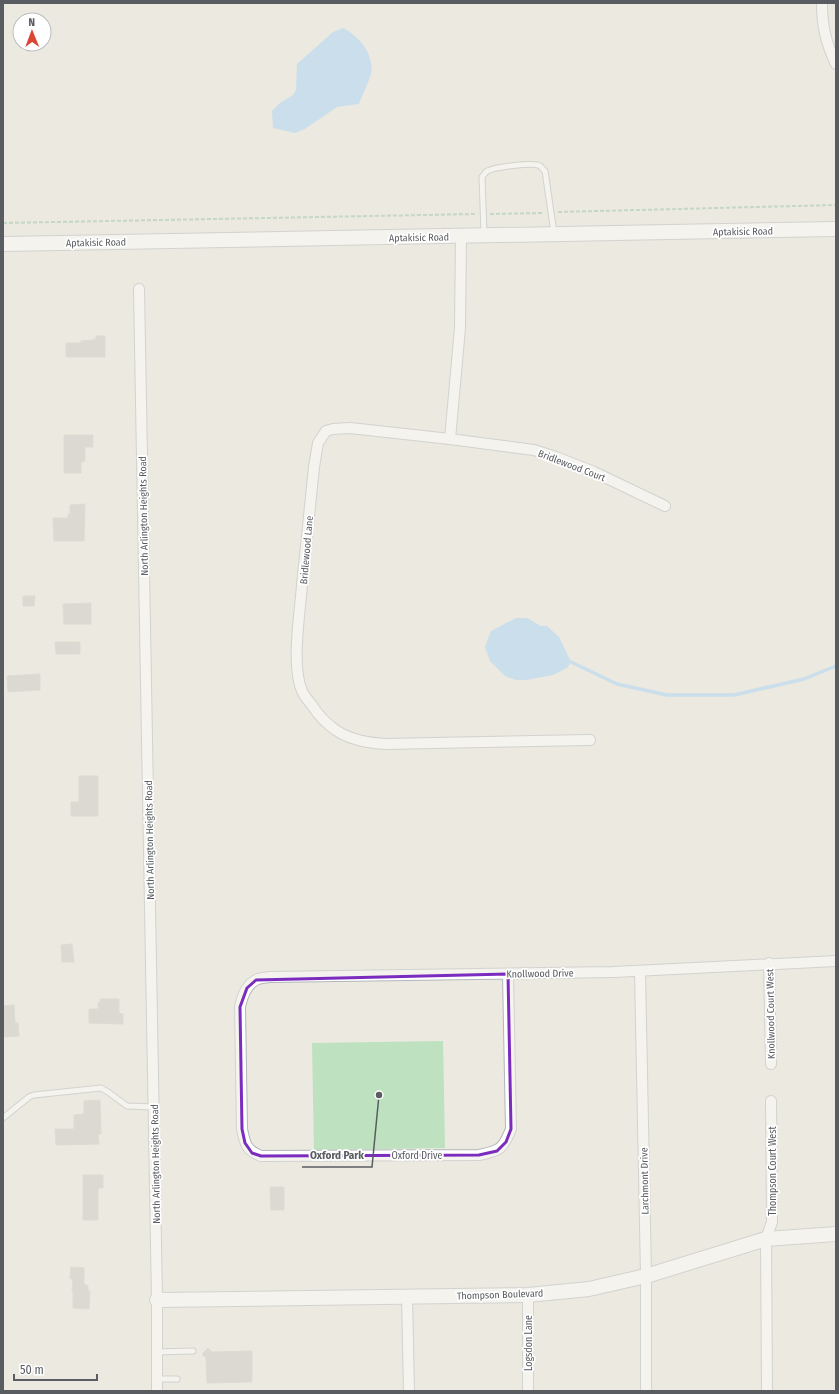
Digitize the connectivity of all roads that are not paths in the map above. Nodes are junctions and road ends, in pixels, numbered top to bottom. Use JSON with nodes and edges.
{"nodes":[{"id":1,"x":822,"y":3,"type":"edge"},
{"id":2,"x":836,"y":64,"type":"edge"},
{"id":3,"x":836,"y":229,"type":"edge"},
{"id":4,"x":554,"y":234,"type":"junction"},
{"id":5,"x":484,"y":235,"type":"junction"},
{"id":6,"x":461,"y":236,"type":"junction"},
{"id":7,"x":3,"y":244,"type":"edge"},
{"id":8,"x":139,"y":289,"type":"dead end"},
{"id":9,"x":450,"y":439,"type":"junction"},
{"id":10,"x":665,"y":506,"type":"dead end"},
{"id":11,"x":590,"y":740,"type":"dead end"},
{"id":12,"x":836,"y":961,"type":"edge"},
{"id":13,"x":769,"y":963,"type":"junction"},
{"id":14,"x":640,"y":971,"type":"junction"},
{"id":15,"x":508,"y":974,"type":"junction"},
{"id":16,"x":247,"y":988,"type":"joint"},
{"id":17,"x":770,"y":1064,"type":"dead end"},
{"id":18,"x":771,"y":1101,"type":"dead end"},
{"id":19,"x":154,"y":1106,"type":"junction"},
{"id":20,"x":3,"y":1118,"type":"edge"},
{"id":21,"x":836,"y":1234,"type":"edge"},
{"id":22,"x":766,"y":1239,"type":"junction"},
{"id":23,"x":646,"y":1276,"type":"junction"},
{"id":24,"x":528,"y":1295,"type":"junction"},
{"id":25,"x":407,"y":1296,"type":"junction"},
{"id":26,"x":157,"y":1300,"type":"junction"},
{"id":27,"x":193,"y":1351,"type":"dead end"},
{"id":28,"x":157,"y":1352,"type":"junction"},
{"id":29,"x":157,"y":1379,"type":"junction"},
{"id":30,"x":177,"y":1380,"type":"dead end"},
{"id":31,"x":157,"y":1391,"type":"edge"},
{"id":32,"x":409,"y":1391,"type":"edge"},
{"id":33,"x":528,"y":1391,"type":"edge"},
{"id":34,"x":646,"y":1391,"type":"edge"},
{"id":35,"x":767,"y":1391,"type":"edge"}],
"edges":[{"from":1,"to":2,"type":"street"},
{"from":3,"to":4,"type":"main road","name":"Aptakisic Road"},
{"from":4,"to":5,"type":"main road","name":"Aptakisic Road"},
{"from":4,"to":5,"type":"lane"},
{"from":5,"to":6,"type":"main road","name":"Aptakisic Road"},
{"from":6,"to":7,"type":"main road","name":"Aptakisic Road"},
{"from":6,"to":9,"type":"street"},
{"from":8,"to":19,"type":"street","name":"North Arlington Heights Road"},
{"from":9,"to":10,"type":"street","name":"Bridlewood Court"},
{"from":9,"to":11,"type":"street","name":"Bridlewood Lane"},
{"from":12,"to":13,"type":"street","name":"Knollwood Drive"},
{"from":13,"to":14,"type":"street","name":"Knollwood Drive"},
{"from":13,"to":17,"type":"street","name":"Knollwood Court West"},
{"from":14,"to":15,"type":"street","name":"Knollwood Drive"},
{"from":14,"to":23,"type":"street","name":"Larchmont Drive"},
{"from":15,"to":16,"type":"street","name":"Knollwood Drive"},
{"from":15,"to":16,"type":"street","name":"Oxford Drive"},
{"from":18,"to":22,"type":"street","name":"Thompson Court West"},
{"from":19,"to":20,"type":"lane"},
{"from":19,"to":26,"type":"street","name":"North Arlington Heights Road"},
{"from":21,"to":22,"type":"main road","name":"Thompson Boulevard"},
{"from":22,"to":23,"type":"main road","name":"Thompson Boulevard"},
{"from":22,"to":35,"type":"street"},
{"from":23,"to":24,"type":"main road","name":"Thompson Boulevard"},
{"from":23,"to":34,"type":"street","name":"Larchmont Drive"},
{"from":24,"to":25,"type":"main road","name":"Thompson Boulevard"},
{"from":24,"to":33,"type":"street","name":"Logsdon Lane"},
{"from":25,"to":26,"type":"main road","name":"Thompson Boulevard"},
{"from":25,"to":32,"type":"street"},
{"from":26,"to":28,"type":"street","name":"North Arlington Heights Road"},
{"from":27,"to":28,"type":"lane"},
{"from":28,"to":29,"type":"street","name":"North Arlington Heights Road"},
{"from":29,"to":30,"type":"lane"},
{"from":29,"to":31,"type":"street","name":"North Arlington Heights Road"}]}
